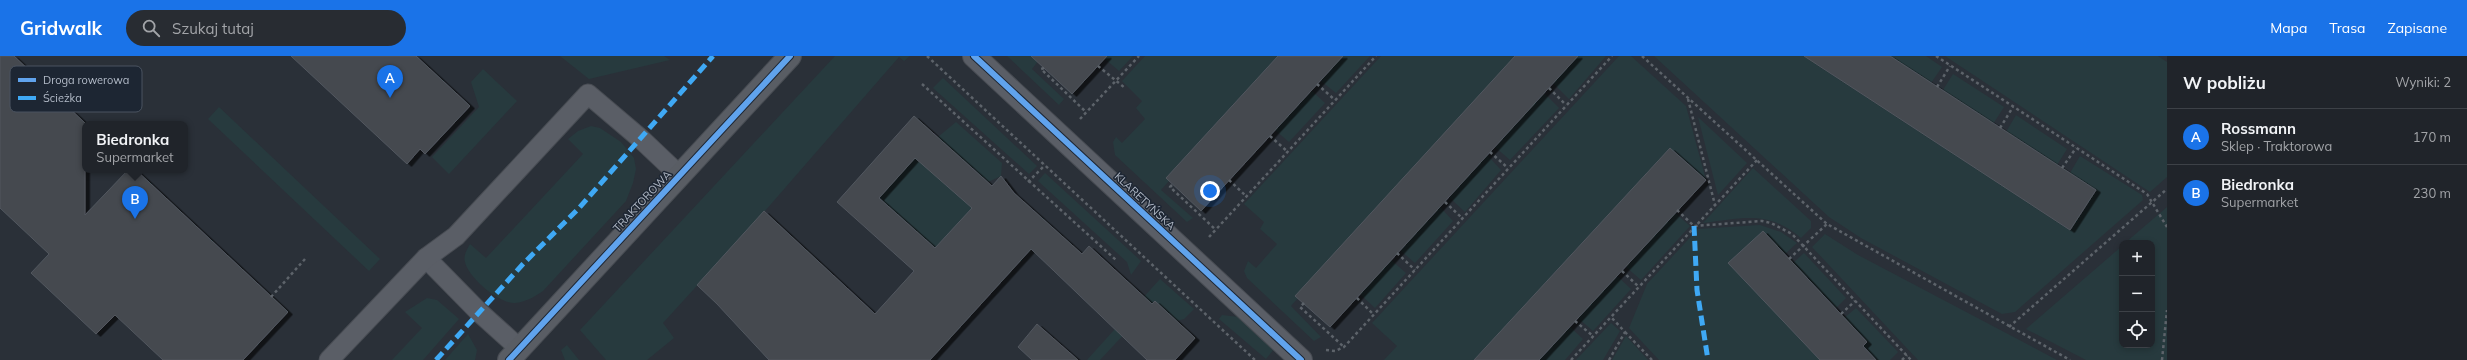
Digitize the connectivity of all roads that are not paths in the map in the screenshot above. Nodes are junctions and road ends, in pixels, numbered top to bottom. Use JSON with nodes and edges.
{"nodes":[{"id":1,"x":790,"y":56,"type":"edge"},
{"id":2,"x":974,"y":56,"type":"edge"},
{"id":3,"x":679,"y":176,"type":"junction"},
{"id":4,"x":426,"y":258,"type":"junction"},
{"id":5,"x":514,"y":354,"type":"edge"},
{"id":6,"x":329,"y":360,"type":"edge"},
{"id":7,"x":1301,"y":360,"type":"edge"}],
"edges":[{"from":1,"to":3,"type":"main road","name":"TRAKTOROWA"},
{"from":2,"to":7,"type":"street","name":"KLARETYŃSKA"},
{"from":3,"to":4,"type":"lane"},
{"from":3,"to":5,"type":"main road","name":"TRAKTOROWA"},
{"from":4,"to":5,"type":"lane"},
{"from":4,"to":6,"type":"lane"}]}
